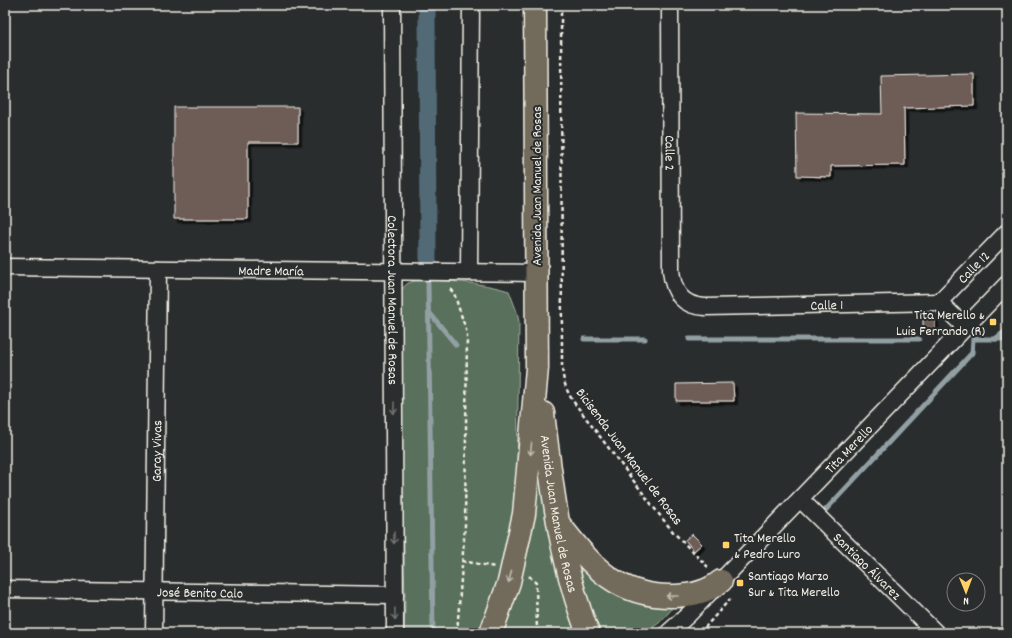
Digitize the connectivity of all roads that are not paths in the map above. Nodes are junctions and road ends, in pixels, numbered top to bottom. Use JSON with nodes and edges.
{"nodes":[{"id":1,"x":392,"y":5,"type":"edge"},
{"id":2,"x":471,"y":5,"type":"edge"},
{"id":3,"x":536,"y":5,"type":"edge"},
{"id":4,"x":670,"y":5,"type":"edge"},
{"id":5,"x":1007,"y":232,"type":"edge"},
{"id":6,"x":5,"y":267,"type":"edge"},
{"id":7,"x":158,"y":269,"type":"junction"},
{"id":8,"x":393,"y":271,"type":"junction"},
{"id":9,"x":470,"y":272,"type":"junction"},
{"id":10,"x":537,"y":273,"type":"junction"},
{"id":11,"x":1006,"y":286,"type":"edge"},
{"id":12,"x":681,"y":298,"type":"joint"},
{"id":13,"x":939,"y":302,"type":"junction"},
{"id":14,"x":965,"y":327,"type":"junction"},
{"id":15,"x":537,"y":368,"type":"junction"},
{"id":16,"x":800,"y":499,"type":"junction"},
{"id":17,"x":558,"y":522,"type":"junction"},
{"id":18,"x":722,"y":582,"type":"junction"},
{"id":19,"x":5,"y":590,"type":"edge"},
{"id":20,"x":155,"y":592,"type":"junction"},
{"id":21,"x":395,"y":595,"type":"junction"},
{"id":22,"x":689,"y":614,"type":"junction"},
{"id":23,"x":154,"y":633,"type":"edge"},
{"id":24,"x":395,"y":633,"type":"edge"},
{"id":25,"x":491,"y":633,"type":"edge"},
{"id":26,"x":588,"y":633,"type":"edge"},
{"id":27,"x":668,"y":633,"type":"edge"},
{"id":28,"x":677,"y":633,"type":"edge"},
{"id":29,"x":936,"y":633,"type":"edge"}],
"edges":[{"from":1,"to":8,"type":"street","name":"Colectora Juan Manuel de Rosas"},
{"from":2,"to":9,"type":"street"},
{"from":3,"to":10,"type":"highway","name":"Avenida Juan Manuel de Rosas"},
{"from":4,"to":12,"type":"street","name":"Calle 2"},
{"from":5,"to":13,"type":"street","name":"Calle 12"},
{"from":6,"to":7,"type":"street","name":"Madre María"},
{"from":7,"to":8,"type":"street","name":"Madre María"},
{"from":7,"to":20,"type":"street","name":"Garay Vivas"},
{"from":8,"to":9,"type":"street","name":"Madre María"},
{"from":8,"to":21,"type":"street","name":"Colectora Juan Manuel de Rosas","one_way":true},
{"from":9,"to":10,"type":"street","name":"Madre María"},
{"from":10,"to":15,"type":"highway","name":"Avenida Juan Manuel de Rosas"},
{"from":11,"to":14,"type":"street","name":"Tita Merello"},
{"from":12,"to":13,"type":"street","name":"Calle 1"},
{"from":13,"to":14,"type":"street"},
{"from":14,"to":16,"type":"street","name":"Tita Merello"},
{"from":15,"to":17,"type":"highway","name":"Avenida Juan Manuel de Rosas"},
{"from":15,"to":25,"type":"highway","name":"Avenida Juan Manuel de Rosas","one_way":true},
{"from":16,"to":18,"type":"street","name":"Tita Merello"},
{"from":16,"to":29,"type":"street","name":"Santiago Álvarez"},
{"from":18,"to":17,"type":"highway","one_way":true},
{"from":17,"to":26,"type":"highway","name":"Avenida Juan Manuel de Rosas"},
{"from":18,"to":22,"type":"street","name":"Tita Merello"},
{"from":19,"to":20,"type":"street","name":"José Benito Calo"},
{"from":20,"to":21,"type":"street","name":"José Benito Calo"},
{"from":20,"to":23,"type":"street","name":"Garay Vivas"},
{"from":21,"to":24,"type":"street","name":"Colectora Juan Manuel de Rosas","one_way":true},
{"from":22,"to":27,"type":"street","name":"Tita Merello"},
{"from":22,"to":28,"type":"street","name":"Tita Merello"}]}
